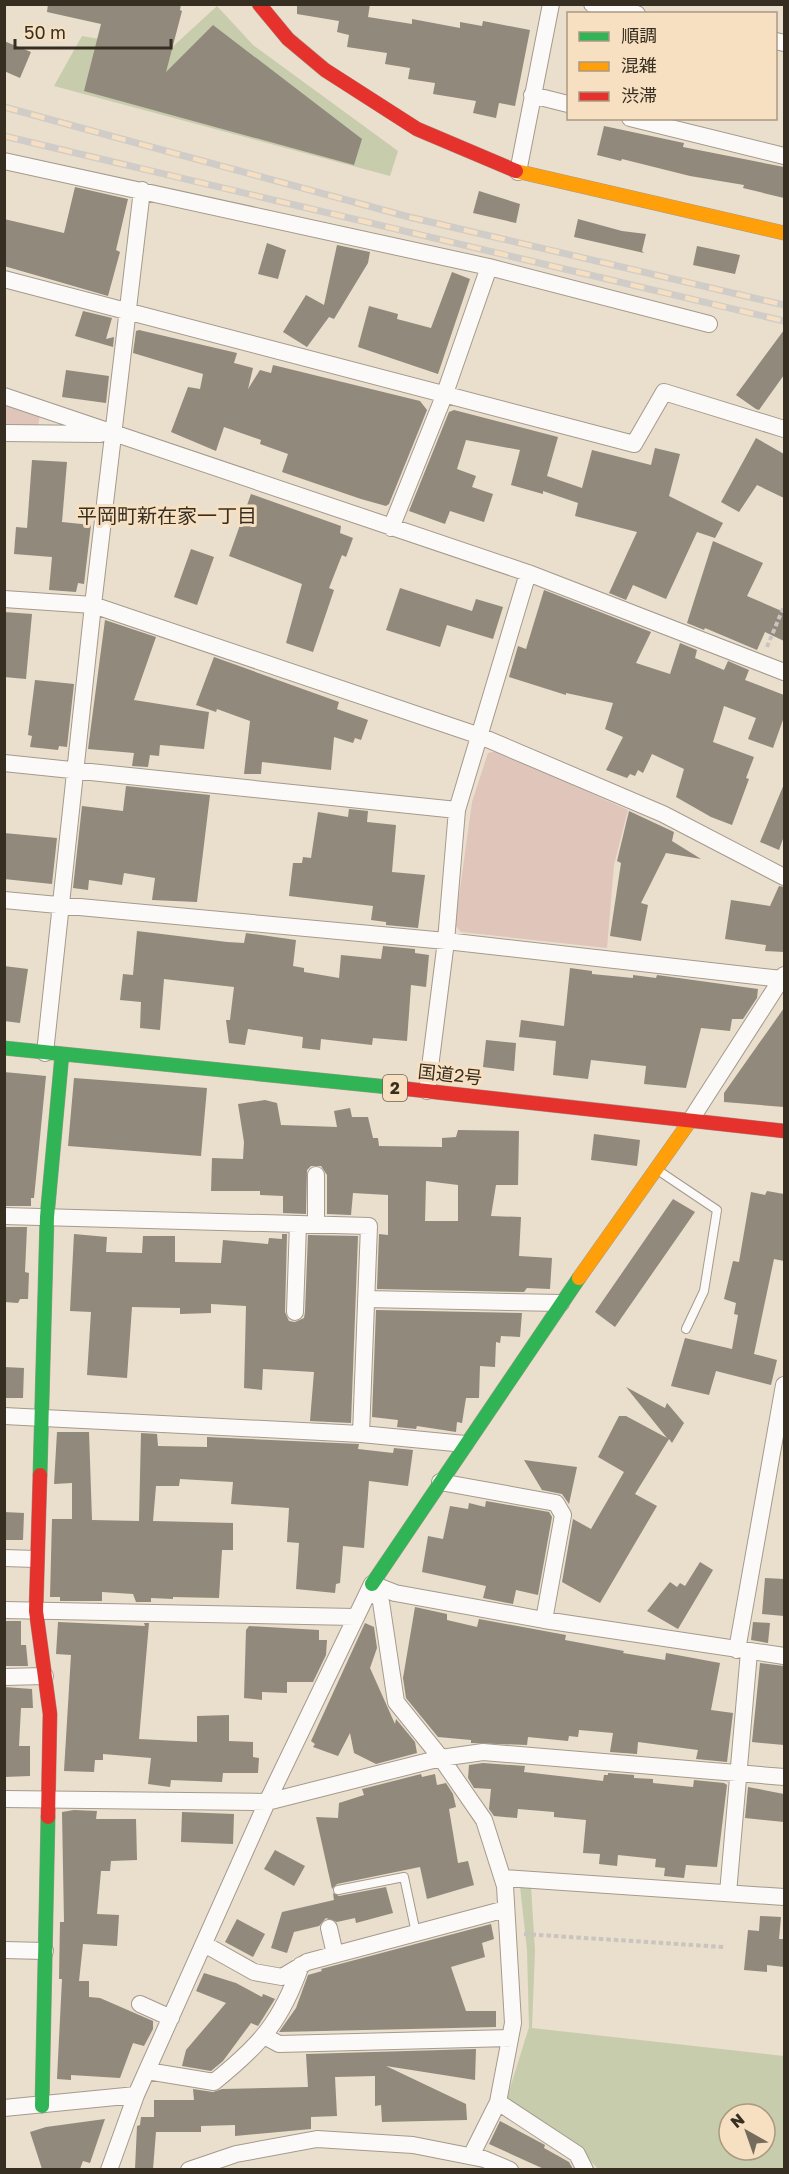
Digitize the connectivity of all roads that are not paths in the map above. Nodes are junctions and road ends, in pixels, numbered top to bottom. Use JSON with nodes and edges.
{"nodes":[{"id":1,"x":259,"y":4,"type":"edge"},
{"id":2,"x":551,"y":4,"type":"edge"},
{"id":3,"x":592,"y":4,"type":"edge"},
{"id":4,"x":628,"y":12,"type":"edge"},
{"id":5,"x":532,"y":95,"type":"junction"},
{"id":6,"x":567,"y":104,"type":"edge"},
{"id":7,"x":638,"y":120,"type":"edge"},
{"id":8,"x":784,"y":156,"type":"edge"},
{"id":9,"x":4,"y":161,"type":"edge"},
{"id":10,"x":518,"y":172,"type":"junction"},
{"id":11,"x":142,"y":190,"type":"junction"},
{"id":12,"x":784,"y":233,"type":"edge"},
{"id":13,"x":489,"y":267,"type":"junction"},
{"id":14,"x":4,"y":279,"type":"edge"},
{"id":15,"x":128,"y":313,"type":"junction"},
{"id":16,"x":709,"y":324,"type":"dead end"},
{"id":17,"x":4,"y":396,"type":"edge"},
{"id":18,"x":444,"y":396,"type":"junction"},
{"id":19,"x":784,"y":429,"type":"edge"},
{"id":20,"x":4,"y":433,"type":"edge"},
{"id":21,"x":112,"y":434,"type":"junction"},
{"id":22,"x":392,"y":528,"type":"junction"},
{"id":23,"x":528,"y":573,"type":"junction"},
{"id":24,"x":4,"y":599,"type":"edge"},
{"id":25,"x":93,"y":606,"type":"junction"},
{"id":26,"x":784,"y":672,"type":"edge"},
{"id":27,"x":480,"y":736,"type":"junction"},
{"id":28,"x":4,"y":763,"type":"edge"},
{"id":29,"x":76,"y":771,"type":"junction"},
{"id":30,"x":457,"y":810,"type":"junction"},
{"id":31,"x":784,"y":877,"type":"edge"},
{"id":32,"x":4,"y":900,"type":"edge"},
{"id":33,"x":60,"y":907,"type":"junction"},
{"id":34,"x":446,"y":941,"type":"junction"},
{"id":35,"x":783,"y":977,"type":"edge"},
{"id":36,"x":4,"y":1048,"type":"edge"},
{"id":37,"x":45,"y":1053,"type":"junction"},
{"id":38,"x":62,"y":1054,"type":"junction"},
{"id":39,"x":427,"y":1090,"type":"junction"},
{"id":40,"x":690,"y":1121,"type":"junction"},
{"id":41,"x":784,"y":1131,"type":"edge"},
{"id":42,"x":655,"y":1169,"type":"junction"},
{"id":43,"x":316,"y":1175,"type":"dead end"},
{"id":44,"x":4,"y":1216,"type":"edge"},
{"id":45,"x":46,"y":1217,"type":"junction"},
{"id":46,"x":298,"y":1224,"type":"junction"},
{"id":47,"x":316,"y":1224,"type":"junction"},
{"id":48,"x":366,"y":1299,"type":"junction"},
{"id":49,"x":561,"y":1303,"type":"junction"},
{"id":50,"x":295,"y":1312,"type":"dead end"},
{"id":51,"x":686,"y":1329,"type":"dead end"},
{"id":52,"x":784,"y":1385,"type":"edge"},
{"id":53,"x":4,"y":1416,"type":"edge"},
{"id":54,"x":43,"y":1417,"type":"junction"},
{"id":55,"x":361,"y":1434,"type":"junction"},
{"id":56,"x":465,"y":1444,"type":"junction"},
{"id":57,"x":440,"y":1482,"type":"junction"},
{"id":58,"x":4,"y":1558,"type":"edge"},
{"id":59,"x":36,"y":1559,"type":"junction"},
{"id":60,"x":372,"y":1584,"type":"junction"},
{"id":61,"x":4,"y":1610,"type":"edge"},
{"id":62,"x":36,"y":1611,"type":"junction"},
{"id":63,"x":355,"y":1617,"type":"junction"},
{"id":64,"x":544,"y":1620,"type":"junction"},
{"id":65,"x":743,"y":1651,"type":"junction"},
{"id":66,"x":784,"y":1656,"type":"edge"},
{"id":67,"x":45,"y":1676,"type":"junction"},
{"id":68,"x":4,"y":1677,"type":"edge"},
{"id":69,"x":441,"y":1758,"type":"junction"},
{"id":70,"x":740,"y":1773,"type":"junction"},
{"id":71,"x":784,"y":1777,"type":"edge"},
{"id":72,"x":4,"y":1799,"type":"edge"},
{"id":73,"x":47,"y":1800,"type":"junction"},
{"id":74,"x":267,"y":1802,"type":"junction"},
{"id":75,"x":502,"y":1878,"type":"junction"},
{"id":76,"x":338,"y":1890,"type":"dead end"},
{"id":77,"x":728,"y":1893,"type":"junction"},
{"id":78,"x":784,"y":1897,"type":"edge"},
{"id":79,"x":506,"y":1909,"type":"junction"},
{"id":80,"x":329,"y":1928,"type":"dead end"},
{"id":81,"x":416,"y":1933,"type":"junction"},
{"id":82,"x":204,"y":1944,"type":"junction"},
{"id":83,"x":4,"y":1950,"type":"edge"},
{"id":84,"x":45,"y":1951,"type":"junction"},
{"id":85,"x":335,"y":1954,"type":"junction"},
{"id":86,"x":301,"y":1965,"type":"junction"},
{"id":87,"x":140,"y":2004,"type":"dead end"},
{"id":88,"x":171,"y":2018,"type":"junction"},
{"id":89,"x":264,"y":2036,"type":"junction"},
{"id":90,"x":510,"y":2038,"type":"junction"},
{"id":91,"x":147,"y":2071,"type":"junction"},
{"id":92,"x":136,"y":2095,"type":"junction"},
{"id":93,"x":498,"y":2102,"type":"junction"},
{"id":94,"x":42,"y":2106,"type":"junction"},
{"id":95,"x":4,"y":2108,"type":"edge"},
{"id":96,"x":471,"y":2156,"type":"junction"},
{"id":97,"x":227,"y":2163,"type":"edge"},
{"id":98,"x":109,"y":2169,"type":"edge"},
{"id":99,"x":189,"y":2169,"type":"edge"},
{"id":100,"x":510,"y":2169,"type":"edge"},
{"id":101,"x":585,"y":2169,"type":"edge"}],
"edges":[{"from":1,"to":10,"type":"main road"},
{"from":2,"to":5,"type":"street"},
{"from":3,"to":4,"type":"street"},
{"from":5,"to":6,"type":"street"},
{"from":5,"to":10,"type":"street"},
{"from":7,"to":8,"type":"street"},
{"from":9,"to":11,"type":"street"},
{"from":10,"to":12,"type":"main road"},
{"from":11,"to":13,"type":"street"},
{"from":11,"to":15,"type":"street"},
{"from":13,"to":16,"type":"street"},
{"from":13,"to":18,"type":"street"},
{"from":14,"to":15,"type":"street"},
{"from":15,"to":18,"type":"street"},
{"from":15,"to":21,"type":"street"},
{"from":17,"to":21,"type":"street"},
{"from":18,"to":19,"type":"street"},
{"from":18,"to":22,"type":"street"},
{"from":20,"to":21,"type":"street"},
{"from":21,"to":22,"type":"street"},
{"from":21,"to":25,"type":"street"},
{"from":22,"to":23,"type":"street"},
{"from":23,"to":26,"type":"street"},
{"from":23,"to":27,"type":"street"},
{"from":24,"to":25,"type":"street"},
{"from":25,"to":27,"type":"street"},
{"from":25,"to":29,"type":"street"},
{"from":27,"to":30,"type":"street"},
{"from":27,"to":31,"type":"street"},
{"from":28,"to":29,"type":"street"},
{"from":29,"to":30,"type":"street"},
{"from":29,"to":33,"type":"street"},
{"from":30,"to":34,"type":"street"},
{"from":32,"to":33,"type":"street"},
{"from":33,"to":34,"type":"street"},
{"from":33,"to":37,"type":"street"},
{"from":34,"to":35,"type":"street"},
{"from":34,"to":39,"type":"street"},
{"from":35,"to":40,"type":"street"},
{"from":36,"to":37,"type":"main road","name":"国道2号","number":"2"},
{"from":37,"to":38,"type":"main road","name":"国道2号","number":"2"},
{"from":38,"to":39,"type":"main road","name":"国道2号","number":"2"},
{"from":38,"to":45,"type":"main road"},
{"from":39,"to":40,"type":"main road","name":"国道2号","number":"2"},
{"from":40,"to":41,"type":"main road","name":"国道2号","number":"2"},
{"from":40,"to":42,"type":"main road"},
{"from":42,"to":49,"type":"main road"},
{"from":42,"to":51,"type":"lane"},
{"from":43,"to":47,"type":"street"},
{"from":44,"to":45,"type":"street"},
{"from":45,"to":46,"type":"street"},
{"from":45,"to":54,"type":"main road"},
{"from":46,"to":47,"type":"street"},
{"from":46,"to":50,"type":"street"},
{"from":47,"to":48,"type":"street"},
{"from":48,"to":49,"type":"street"},
{"from":48,"to":55,"type":"street"},
{"from":49,"to":56,"type":"main road"},
{"from":52,"to":65,"type":"street"},
{"from":53,"to":54,"type":"street"},
{"from":54,"to":55,"type":"street"},
{"from":54,"to":59,"type":"main road"},
{"from":55,"to":56,"type":"street"},
{"from":56,"to":57,"type":"main road"},
{"from":57,"to":60,"type":"main road"},
{"from":57,"to":64,"type":"street"},
{"from":58,"to":59,"type":"street"},
{"from":59,"to":62,"type":"main road"},
{"from":60,"to":63,"type":"street"},
{"from":60,"to":64,"type":"street"},
{"from":60,"to":69,"type":"street"},
{"from":61,"to":62,"type":"street"},
{"from":62,"to":63,"type":"street"},
{"from":62,"to":67,"type":"main road"},
{"from":63,"to":74,"type":"street"},
{"from":64,"to":65,"type":"street"},
{"from":65,"to":66,"type":"street"},
{"from":65,"to":70,"type":"street"},
{"from":67,"to":68,"type":"street"},
{"from":67,"to":73,"type":"main road"},
{"from":69,"to":70,"type":"street"},
{"from":69,"to":74,"type":"street"},
{"from":69,"to":75,"type":"street"},
{"from":70,"to":71,"type":"street"},
{"from":70,"to":77,"type":"street"},
{"from":72,"to":73,"type":"street"},
{"from":73,"to":74,"type":"street"},
{"from":73,"to":84,"type":"main road"},
{"from":74,"to":82,"type":"street"},
{"from":75,"to":77,"type":"street"},
{"from":75,"to":79,"type":"street"},
{"from":76,"to":81,"type":"lane"},
{"from":77,"to":78,"type":"street"},
{"from":79,"to":81,"type":"street"},
{"from":79,"to":90,"type":"street"},
{"from":80,"to":85,"type":"street"},
{"from":81,"to":85,"type":"street"},
{"from":82,"to":86,"type":"street"},
{"from":82,"to":88,"type":"street"},
{"from":83,"to":84,"type":"street"},
{"from":84,"to":94,"type":"main road"},
{"from":85,"to":86,"type":"street"},
{"from":86,"to":89,"type":"street"},
{"from":87,"to":88,"type":"street"},
{"from":88,"to":91,"type":"street"},
{"from":89,"to":90,"type":"street"},
{"from":89,"to":91,"type":"street"},
{"from":90,"to":93,"type":"street"},
{"from":91,"to":92,"type":"street"},
{"from":92,"to":94,"type":"street"},
{"from":92,"to":98,"type":"street"},
{"from":93,"to":96,"type":"street"},
{"from":93,"to":101,"type":"street"},
{"from":94,"to":95,"type":"street"},
{"from":96,"to":97,"type":"street"},
{"from":96,"to":100,"type":"street"},
{"from":97,"to":99,"type":"street"}]}
